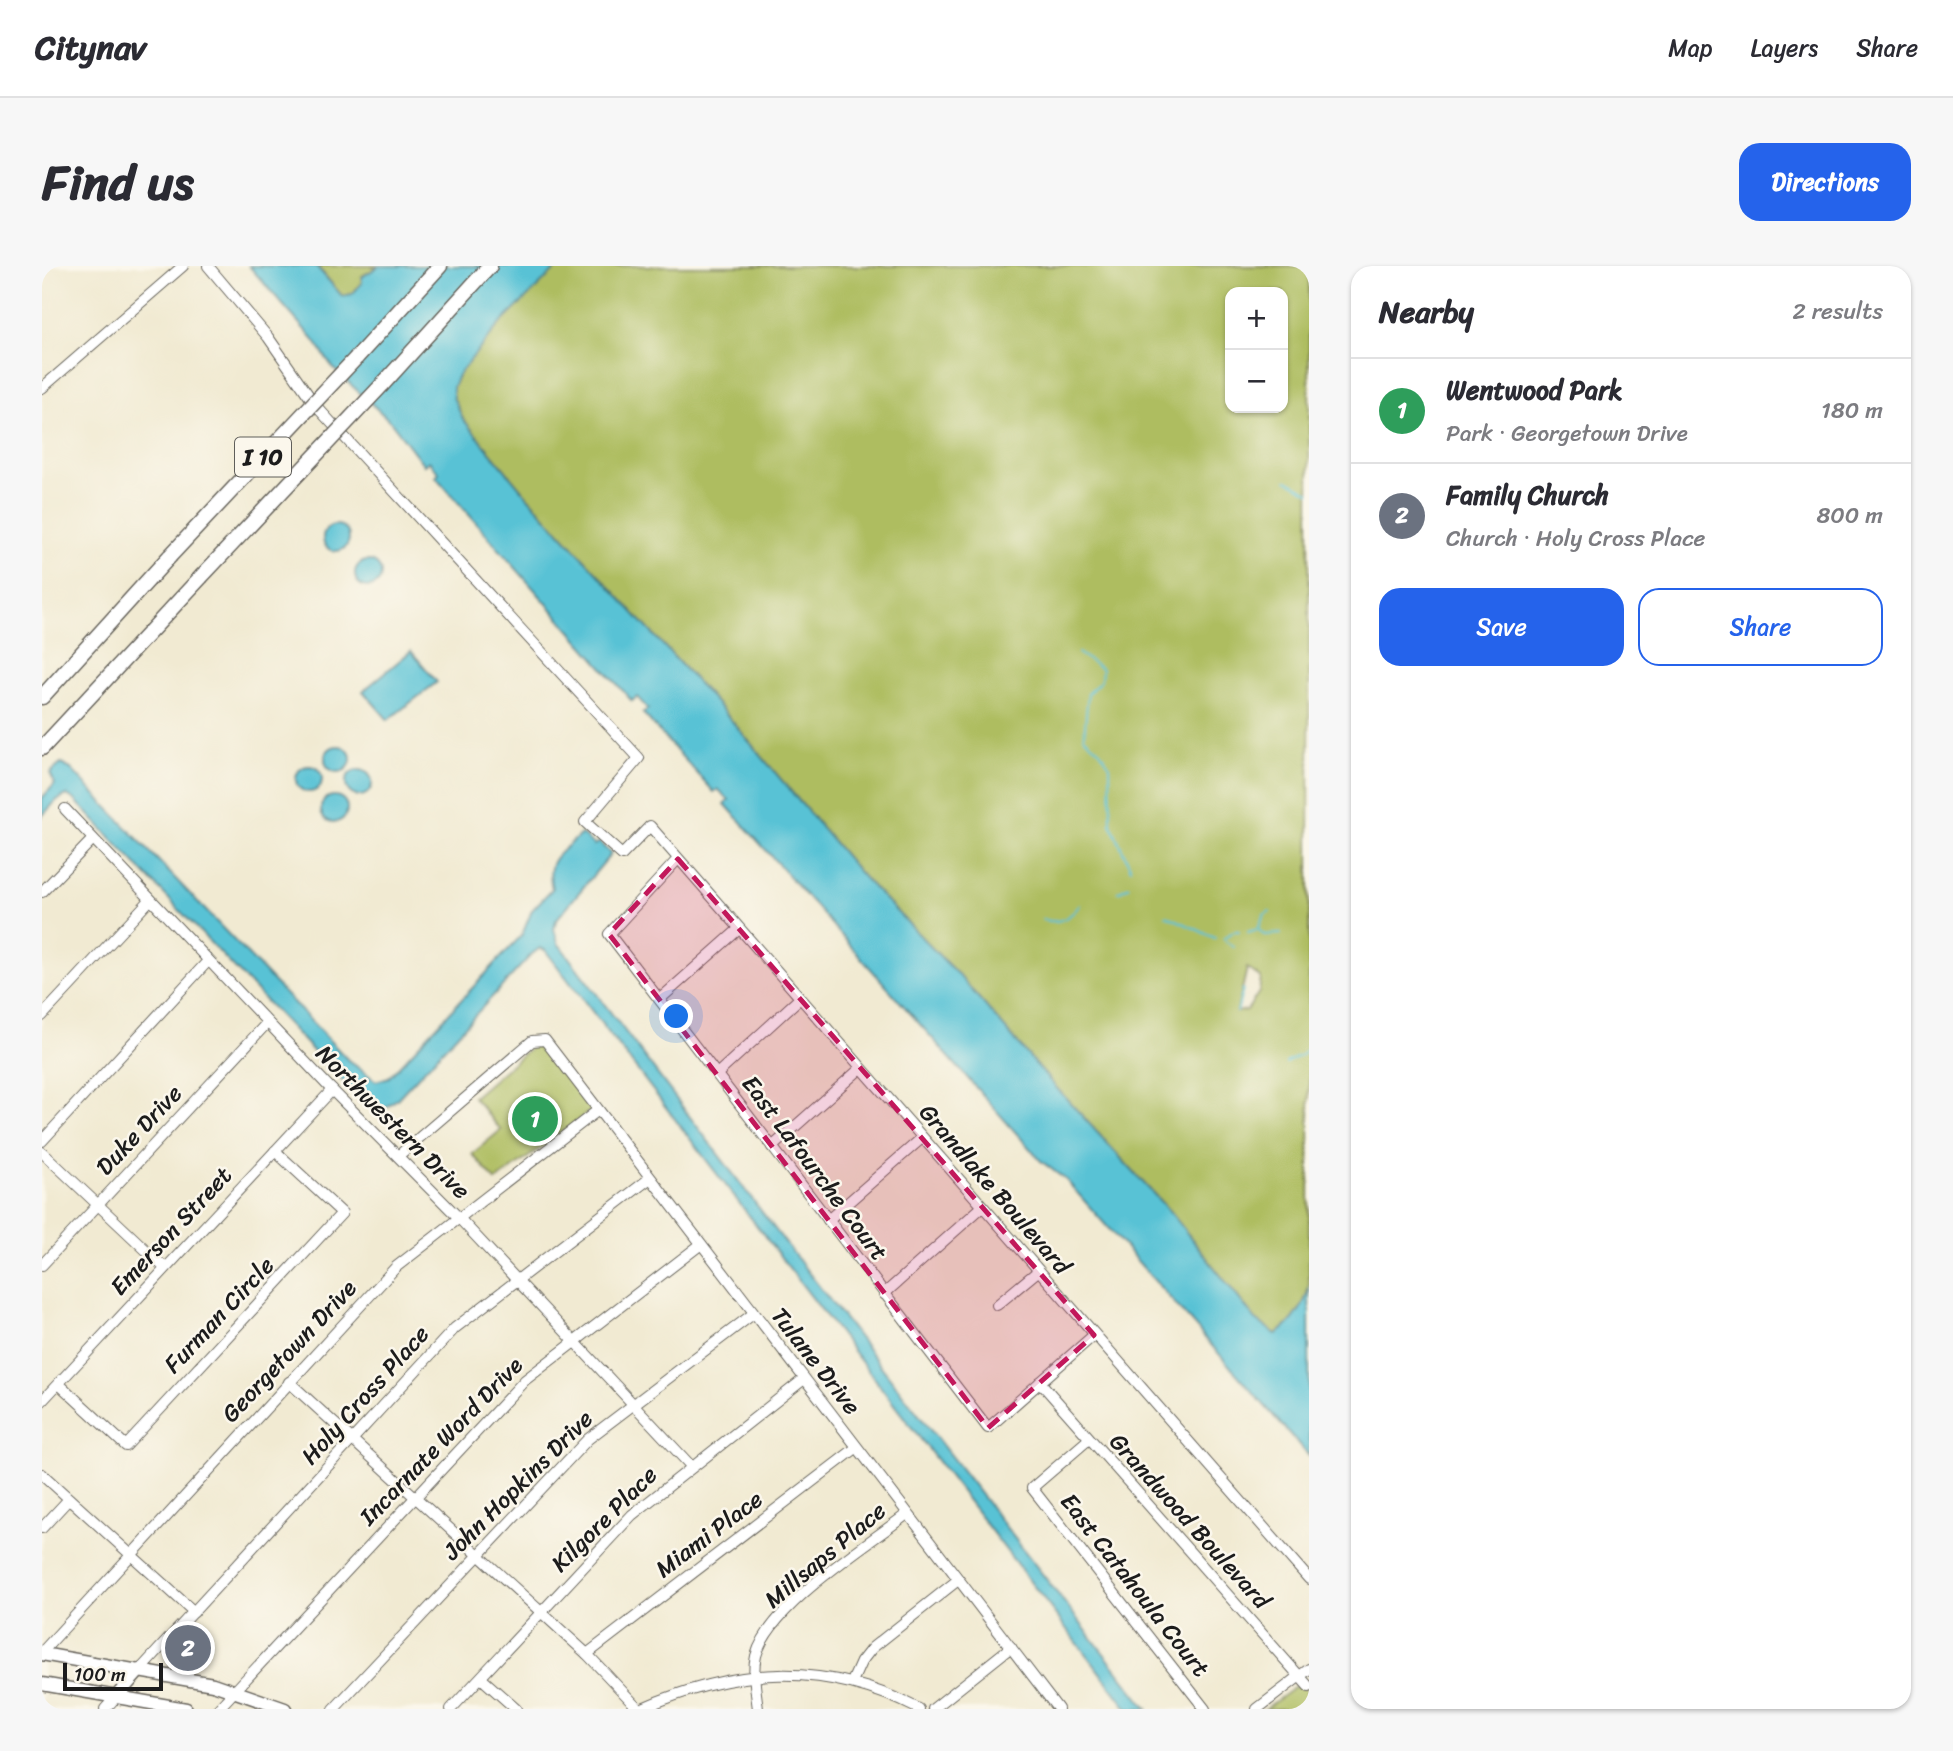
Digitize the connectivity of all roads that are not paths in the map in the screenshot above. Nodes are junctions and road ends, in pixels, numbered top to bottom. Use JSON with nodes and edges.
{"nodes":[{"id":1,"x":183,"y":266,"type":"edge"},
{"id":2,"x":208,"y":266,"type":"edge"},
{"id":3,"x":440,"y":266,"type":"edge"},
{"id":4,"x":490,"y":266,"type":"edge"},
{"id":5,"x":42,"y":388,"type":"edge"},
{"id":6,"x":43,"y":695,"type":"edge"},
{"id":7,"x":42,"y":748,"type":"edge"},
{"id":8,"x":65,"y":809,"type":"dead end"},
{"id":9,"x":93,"y":839,"type":"junction"},
{"id":10,"x":678,"y":859,"type":"junction"},
{"id":11,"x":42,"y":892,"type":"edge"},
{"id":12,"x":150,"y":900,"type":"junction"},
{"id":13,"x":739,"y":929,"type":"junction"},
{"id":14,"x":208,"y":961,"type":"junction"},
{"id":15,"x":660,"y":999,"type":"junction"},
{"id":16,"x":800,"y":999,"type":"junction"},
{"id":17,"x":42,"y":1016,"type":"edge"},
{"id":18,"x":267,"y":1023,"type":"junction"},
{"id":19,"x":861,"y":1068,"type":"junction"},
{"id":20,"x":717,"y":1074,"type":"junction"},
{"id":21,"x":332,"y":1090,"type":"junction"},
{"id":22,"x":597,"y":1111,"type":"junction"},
{"id":23,"x":922,"y":1138,"type":"junction"},
{"id":24,"x":42,"y":1141,"type":"edge"},
{"id":25,"x":772,"y":1147,"type":"junction"},
{"id":26,"x":275,"y":1151,"type":"junction"},
{"id":27,"x":42,"y":1152,"type":"edge"},
{"id":28,"x":398,"y":1156,"type":"junction"},
{"id":29,"x":649,"y":1179,"type":"junction"},
{"id":30,"x":99,"y":1204,"type":"junction"},
{"id":31,"x":982,"y":1207,"type":"junction"},
{"id":32,"x":458,"y":1217,"type":"junction"},
{"id":33,"x":828,"y":1220,"type":"junction"},
{"id":34,"x":699,"y":1245,"type":"junction"},
{"id":35,"x":42,"y":1265,"type":"edge"},
{"id":36,"x":164,"y":1269,"type":"junction"},
{"id":37,"x":1038,"y":1271,"type":"junction"},
{"id":38,"x":516,"y":1280,"type":"junction"},
{"id":39,"x":884,"y":1294,"type":"junction"},
{"id":40,"x":997,"y":1305,"type":"dead end"},
{"id":41,"x":753,"y":1314,"type":"junction"},
{"id":42,"x":1094,"y":1335,"type":"junction"},
{"id":43,"x":576,"y":1343,"type":"junction"},
{"id":44,"x":804,"y":1379,"type":"junction"},
{"id":45,"x":289,"y":1382,"type":"junction"},
{"id":46,"x":1040,"y":1382,"type":"junction"},
{"id":47,"x":59,"y":1384,"type":"junction"},
{"id":48,"x":42,"y":1401,"type":"edge"},
{"id":49,"x":633,"y":1405,"type":"junction"},
{"id":50,"x":1089,"y":1439,"type":"junction"},
{"id":51,"x":352,"y":1442,"type":"junction"},
{"id":52,"x":856,"y":1448,"type":"junction"},
{"id":53,"x":691,"y":1466,"type":"junction"},
{"id":54,"x":42,"y":1474,"type":"edge"},
{"id":55,"x":413,"y":1498,"type":"junction"},
{"id":56,"x":69,"y":1499,"type":"junction"},
{"id":57,"x":907,"y":1514,"type":"junction"},
{"id":58,"x":42,"y":1528,"type":"edge"},
{"id":59,"x":131,"y":1554,"type":"junction"},
{"id":60,"x":477,"y":1556,"type":"junction"},
{"id":61,"x":1309,"y":1579,"type":"edge"},
{"id":62,"x":958,"y":1580,"type":"junction"},
{"id":63,"x":194,"y":1612,"type":"junction"},
{"id":64,"x":541,"y":1613,"type":"junction"},
{"id":65,"x":1011,"y":1647,"type":"junction"},
{"id":66,"x":42,"y":1653,"type":"edge"},
{"id":67,"x":587,"y":1654,"type":"junction"},
{"id":68,"x":1309,"y":1669,"type":"edge"},
{"id":69,"x":140,"y":1670,"type":"junction"},
{"id":70,"x":754,"y":1675,"type":"junction"},
{"id":71,"x":1300,"y":1676,"type":"junction"},
{"id":72,"x":481,"y":1678,"type":"junction"},
{"id":73,"x":852,"y":1682,"type":"junction"},
{"id":74,"x":42,"y":1684,"type":"edge"},
{"id":75,"x":1309,"y":1687,"type":"edge"},
{"id":76,"x":235,"y":1690,"type":"junction"},
{"id":77,"x":116,"y":1697,"type":"junction"},
{"id":78,"x":105,"y":1709,"type":"edge"},
{"id":79,"x":186,"y":1709,"type":"edge"},
{"id":80,"x":218,"y":1709,"type":"edge"},
{"id":81,"x":285,"y":1709,"type":"edge"},
{"id":82,"x":334,"y":1709,"type":"edge"},
{"id":83,"x":451,"y":1709,"type":"edge"},
{"id":84,"x":516,"y":1709,"type":"edge"},
{"id":85,"x":639,"y":1709,"type":"edge"},
{"id":86,"x":758,"y":1709,"type":"edge"},
{"id":87,"x":919,"y":1709,"type":"edge"},
{"id":88,"x":933,"y":1709,"type":"edge"},
{"id":89,"x":1058,"y":1709,"type":"edge"},
{"id":90,"x":1205,"y":1709,"type":"edge"},
{"id":91,"x":1257,"y":1709,"type":"edge"}],
"edges":[{"from":1,"to":5,"type":"street"},
{"from":2,"to":10,"type":"street","name":"Grandlake Boulevard"},
{"from":3,"to":6,"type":"highway","number":"I 10","bridge":true},
{"from":4,"to":7,"type":"highway","number":"I 10","bridge":true},
{"from":8,"to":9,"type":"street","name":"Northwestern Drive"},
{"from":9,"to":11,"type":"street"},
{"from":9,"to":12,"type":"street","name":"Northwestern Drive"},
{"from":10,"to":13,"type":"street","name":"Grandlake Boulevard"},
{"from":10,"to":15,"type":"street","name":"East Lafourche Court"},
{"from":12,"to":14,"type":"street","name":"Northwestern Drive"},
{"from":12,"to":17,"type":"street"},
{"from":13,"to":15,"type":"street"},
{"from":13,"to":16,"type":"street","name":"Grandlake Boulevard"},
{"from":14,"to":18,"type":"street","name":"Northwestern Drive"},
{"from":14,"to":24,"type":"street"},
{"from":15,"to":20,"type":"street","name":"East Lafourche Court"},
{"from":16,"to":19,"type":"street","name":"Grandlake Boulevard"},
{"from":16,"to":20,"type":"street"},
{"from":18,"to":21,"type":"street","name":"Northwestern Drive"},
{"from":18,"to":30,"type":"street","name":"Duke Drive"},
{"from":19,"to":23,"type":"street","name":"Grandlake Boulevard"},
{"from":19,"to":25,"type":"street"},
{"from":20,"to":25,"type":"street","name":"East Lafourche Court"},
{"from":21,"to":26,"type":"street","name":"Emerson Street"},
{"from":21,"to":28,"type":"street","name":"Northwestern Drive"},
{"from":22,"to":28,"type":"street","name":"Tulane Drive"},
{"from":22,"to":29,"type":"street","name":"Tulane Drive"},
{"from":22,"to":32,"type":"street","name":"Georgetown Drive"},
{"from":23,"to":31,"type":"street","name":"Grandlake Boulevard"},
{"from":23,"to":33,"type":"street"},
{"from":25,"to":33,"type":"street","name":"East Lafourche Court"},
{"from":26,"to":36,"type":"street","name":"Emerson Street"},
{"from":26,"to":47,"type":"street","name":"Furman Circle"},
{"from":27,"to":30,"type":"street"},
{"from":28,"to":32,"type":"street","name":"Northwestern Drive"},
{"from":29,"to":34,"type":"street","name":"Tulane Drive"},
{"from":29,"to":38,"type":"street","name":"Holy Cross Place"},
{"from":30,"to":35,"type":"street","name":"Duke Drive"},
{"from":30,"to":36,"type":"street"},
{"from":31,"to":37,"type":"street","name":"Grandlake Boulevard"},
{"from":31,"to":39,"type":"street"},
{"from":32,"to":38,"type":"street","name":"Northwestern Drive"},
{"from":32,"to":45,"type":"street","name":"Georgetown Drive"},
{"from":33,"to":39,"type":"street","name":"East Lafourche Court"},
{"from":34,"to":41,"type":"street","name":"Tulane Drive"},
{"from":34,"to":43,"type":"street","name":"Incarnate Word Drive"},
{"from":36,"to":47,"type":"street","name":"Emerson Street"},
{"from":37,"to":40,"type":"street"},
{"from":37,"to":42,"type":"street","name":"Grandlake Boulevard"},
{"from":38,"to":43,"type":"street","name":"Northwestern Drive"},
{"from":38,"to":51,"type":"street","name":"Holy Cross Place"},
{"from":39,"to":46,"type":"street","name":"East Lafourche Court"},
{"from":41,"to":44,"type":"street","name":"Tulane Drive"},
{"from":41,"to":49,"type":"street","name":"John Hopkins Drive"},
{"from":42,"to":46,"type":"street"},
{"from":42,"to":61,"type":"street","name":"Grandlake Boulevard"},
{"from":43,"to":49,"type":"street","name":"Northwestern Drive"},
{"from":43,"to":55,"type":"street","name":"Incarnate Word Drive"},
{"from":44,"to":52,"type":"street","name":"Tulane Drive"},
{"from":44,"to":53,"type":"street","name":"Kilgore Place"},
{"from":45,"to":51,"type":"street"},
{"from":45,"to":59,"type":"street","name":"Georgetown Drive"},
{"from":46,"to":50,"type":"street","name":"Grandwood Boulevard"},
{"from":47,"to":48,"type":"street","name":"Emerson Street"},
{"from":49,"to":53,"type":"street","name":"Northwestern Drive"},
{"from":49,"to":60,"type":"street","name":"John Hopkins Drive"},
{"from":50,"to":71,"type":"street","name":"Grandwood Boulevard"},
{"from":50,"to":90,"type":"street","name":"East Catahoula Court"},
{"from":51,"to":55,"type":"street"},
{"from":51,"to":63,"type":"street","name":"Holy Cross Place"},
{"from":52,"to":57,"type":"street","name":"Tulane Drive"},
{"from":52,"to":67,"type":"street","name":"Miami Place"},
{"from":53,"to":64,"type":"street","name":"Kilgore Place"},
{"from":54,"to":56,"type":"street"},
{"from":55,"to":60,"type":"street"},
{"from":55,"to":76,"type":"street","name":"Incarnate Word Drive"},
{"from":56,"to":58,"type":"street"},
{"from":56,"to":59,"type":"street"},
{"from":57,"to":62,"type":"street","name":"Tulane Drive"},
{"from":57,"to":70,"type":"street","name":"Millsaps Place"},
{"from":59,"to":63,"type":"street"},
{"from":59,"to":66,"type":"street","name":"Georgetown Drive"},
{"from":60,"to":64,"type":"street"},
{"from":60,"to":82,"type":"street","name":"John Hopkins Drive"},
{"from":62,"to":65,"type":"street","name":"Tulane Drive"},
{"from":62,"to":73,"type":"street"},
{"from":63,"to":69,"type":"street","name":"Holy Cross Place"},
{"from":64,"to":67,"type":"street"},
{"from":64,"to":72,"type":"street","name":"Kilgore Place"},
{"from":65,"to":88,"type":"street"},
{"from":65,"to":89,"type":"street","name":"Tulane Drive"},
{"from":66,"to":69,"type":"main road"},
{"from":67,"to":85,"type":"street"},
{"from":68,"to":71,"type":"street"},
{"from":69,"to":76,"type":"main road"},
{"from":69,"to":77,"type":"main road"},
{"from":70,"to":73,"type":"street"},
{"from":70,"to":85,"type":"street"},
{"from":70,"to":86,"type":"street","name":"Millsaps Place"},
{"from":71,"to":75,"type":"street","name":"Grandwood Boulevard"},
{"from":71,"to":91,"type":"street"},
{"from":72,"to":83,"type":"street","name":"Kilgore Place"},
{"from":72,"to":84,"type":"street"},
{"from":73,"to":87,"type":"street"},
{"from":74,"to":77,"type":"main road"},
{"from":76,"to":80,"type":"street","name":"Incarnate Word Drive"},
{"from":76,"to":81,"type":"main road"},
{"from":77,"to":78,"type":"street"},
{"from":77,"to":79,"type":"main road"}]}
